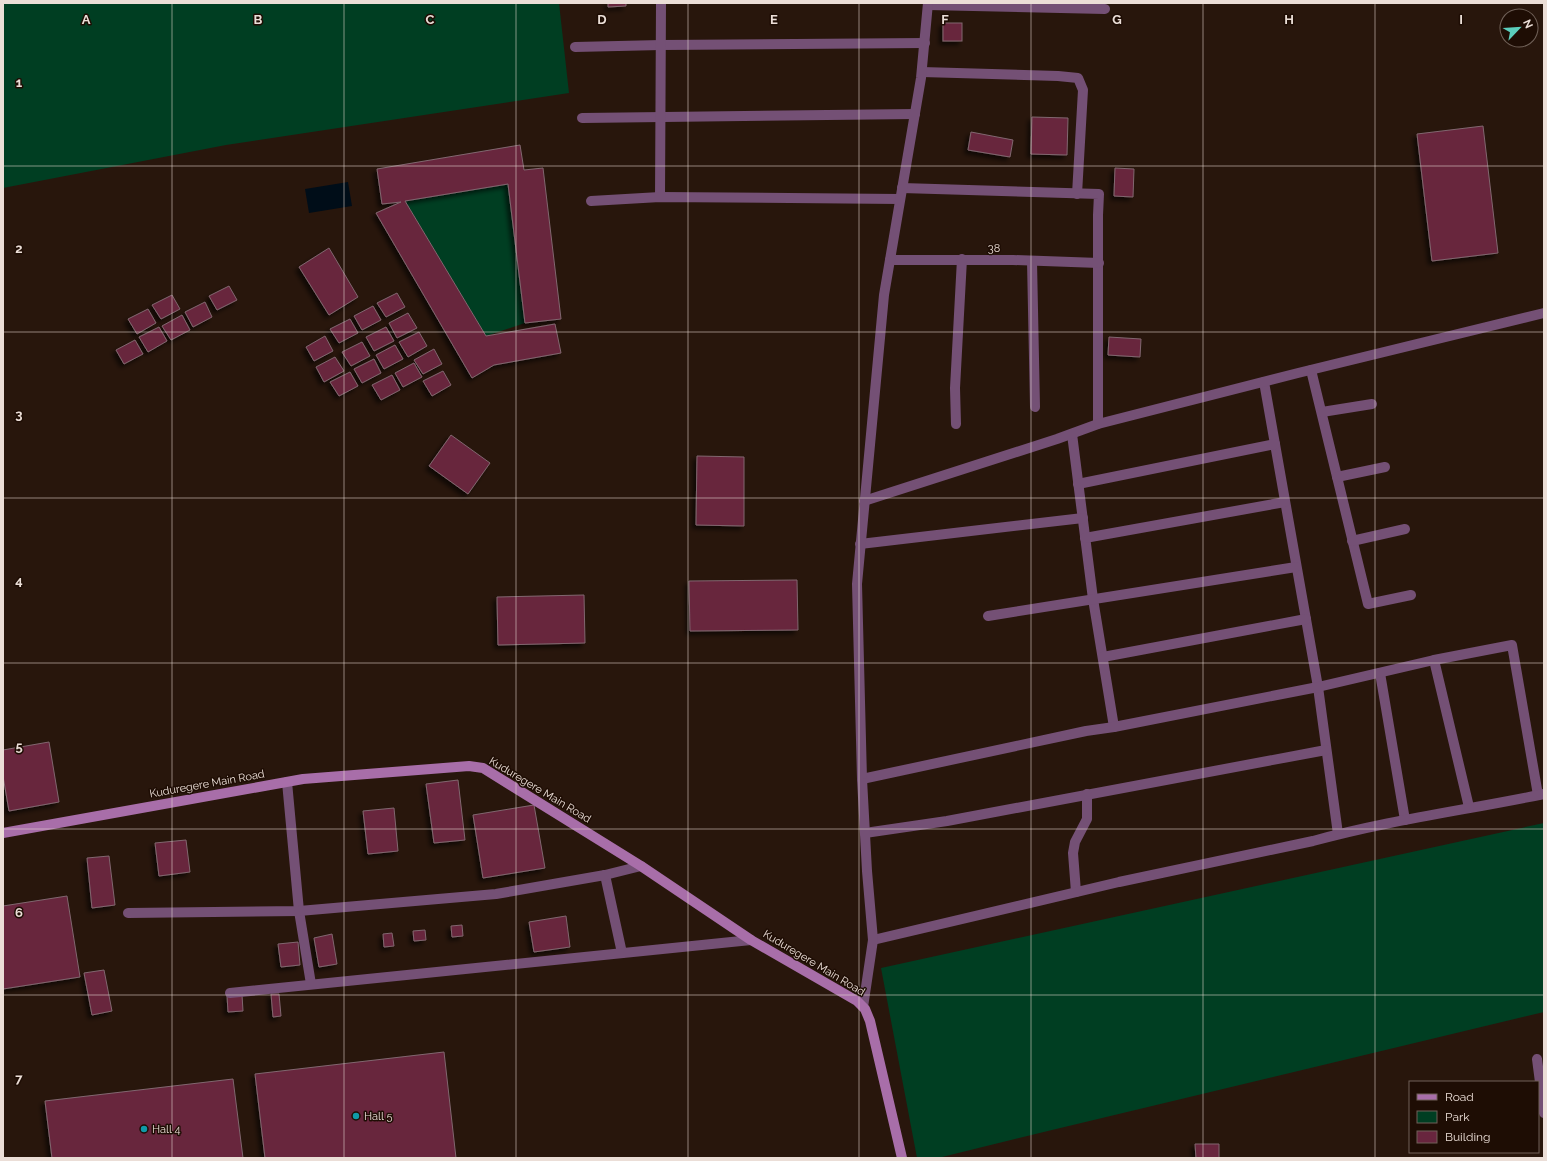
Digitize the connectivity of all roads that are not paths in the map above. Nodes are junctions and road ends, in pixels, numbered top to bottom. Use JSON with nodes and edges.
{"nodes":[{"id":1,"x":661,"y":3,"type":"edge"},
{"id":2,"x":928,"y":4,"type":"edge"},
{"id":3,"x":1105,"y":9,"type":"dead end"},
{"id":4,"x":924,"y":43,"type":"junction"},
{"id":5,"x":661,"y":45,"type":"junction"},
{"id":6,"x":575,"y":47,"type":"dead end"},
{"id":7,"x":922,"y":72,"type":"junction"},
{"id":8,"x":915,"y":114,"type":"junction"},
{"id":9,"x":661,"y":117,"type":"junction"},
{"id":10,"x":582,"y":118,"type":"dead end"},
{"id":11,"x":902,"y":188,"type":"junction"},
{"id":12,"x":1077,"y":194,"type":"junction"},
{"id":13,"x":660,"y":197,"type":"junction"},
{"id":14,"x":900,"y":199,"type":"junction"},
{"id":15,"x":591,"y":201,"type":"dead end"},
{"id":16,"x":962,"y":259,"type":"junction"},
{"id":17,"x":890,"y":260,"type":"junction"},
{"id":18,"x":1032,"y":261,"type":"junction"},
{"id":19,"x":1099,"y":263,"type":"junction"},
{"id":20,"x":1544,"y":313,"type":"edge"},
{"id":21,"x":1311,"y":370,"type":"junction"},
{"id":22,"x":1264,"y":382,"type":"junction"},
{"id":23,"x":1372,"y":404,"type":"dead end"},
{"id":24,"x":1036,"y":407,"type":"dead end"},
{"id":25,"x":1322,"y":412,"type":"junction"},
{"id":26,"x":956,"y":424,"type":"dead end"},
{"id":27,"x":1098,"y":424,"type":"junction"},
{"id":28,"x":1072,"y":434,"type":"junction"},
{"id":29,"x":1275,"y":444,"type":"junction"},
{"id":30,"x":1385,"y":467,"type":"dead end"},
{"id":31,"x":1337,"y":477,"type":"junction"},
{"id":32,"x":1078,"y":484,"type":"junction"},
{"id":33,"x":864,"y":501,"type":"junction"},
{"id":34,"x":1285,"y":502,"type":"junction"},
{"id":35,"x":1082,"y":518,"type":"junction"},
{"id":36,"x":1406,"y":529,"type":"dead end"},
{"id":37,"x":1085,"y":538,"type":"junction"},
{"id":38,"x":1352,"y":541,"type":"junction"},
{"id":39,"x":860,"y":544,"type":"junction"},
{"id":40,"x":1296,"y":567,"type":"junction"},
{"id":41,"x":1411,"y":595,"type":"dead end"},
{"id":42,"x":1093,"y":599,"type":"junction"},
{"id":43,"x":988,"y":616,"type":"dead end"},
{"id":44,"x":1306,"y":619,"type":"junction"},
{"id":45,"x":1103,"y":657,"type":"junction"},
{"id":46,"x":1434,"y":660,"type":"junction"},
{"id":47,"x":1380,"y":673,"type":"junction"},
{"id":48,"x":1318,"y":687,"type":"junction"},
{"id":49,"x":1114,"y":727,"type":"junction"},
{"id":50,"x":1326,"y":750,"type":"junction"},
{"id":51,"x":862,"y":779,"type":"junction"},
{"id":52,"x":287,"y":782,"type":"junction"},
{"id":53,"x":1087,"y":794,"type":"junction"},
{"id":54,"x":1541,"y":795,"type":"edge"},
{"id":55,"x":1469,"y":807,"type":"junction"},
{"id":56,"x":1405,"y":820,"type":"junction"},
{"id":57,"x":3,"y":833,"type":"edge"},
{"id":58,"x":865,"y":833,"type":"junction"},
{"id":59,"x":1338,"y":834,"type":"junction"},
{"id":60,"x":641,"y":866,"type":"junction"},
{"id":61,"x":604,"y":875,"type":"junction"},
{"id":62,"x":1076,"y":892,"type":"junction"},
{"id":63,"x":299,"y":911,"type":"junction"},
{"id":64,"x":128,"y":913,"type":"dead end"},
{"id":65,"x":751,"y":940,"type":"junction"},
{"id":66,"x":873,"y":940,"type":"junction"},
{"id":67,"x":622,"y":953,"type":"junction"},
{"id":68,"x":311,"y":984,"type":"junction"},
{"id":69,"x":230,"y":993,"type":"dead end"},
{"id":70,"x":863,"y":1007,"type":"junction"},
{"id":71,"x":1536,"y":1059,"type":"dead end"},
{"id":72,"x":1544,"y":1113,"type":"edge"},
{"id":73,"x":902,"y":1158,"type":"edge"}],
"edges":[{"from":1,"to":5,"type":"street"},
{"from":2,"to":3,"type":"street"},
{"from":2,"to":4,"type":"street"},
{"from":4,"to":5,"type":"street"},
{"from":4,"to":7,"type":"street"},
{"from":5,"to":6,"type":"street"},
{"from":5,"to":9,"type":"street"},
{"from":7,"to":8,"type":"street"},
{"from":7,"to":12,"type":"street"},
{"from":8,"to":9,"type":"street"},
{"from":8,"to":11,"type":"street"},
{"from":9,"to":10,"type":"street"},
{"from":9,"to":13,"type":"street"},
{"from":11,"to":12,"type":"street"},
{"from":11,"to":14,"type":"street"},
{"from":12,"to":19,"type":"street"},
{"from":13,"to":14,"type":"street"},
{"from":13,"to":15,"type":"street"},
{"from":14,"to":17,"type":"street"},
{"from":16,"to":17,"type":"street","name":"38"},
{"from":16,"to":18,"type":"street","name":"38"},
{"from":16,"to":26,"type":"street"},
{"from":17,"to":33,"type":"street"},
{"from":18,"to":19,"type":"street","name":"38"},
{"from":18,"to":24,"type":"street"},
{"from":19,"to":27,"type":"street"},
{"from":20,"to":21,"type":"street"},
{"from":21,"to":22,"type":"street"},
{"from":21,"to":25,"type":"street"},
{"from":22,"to":27,"type":"street"},
{"from":22,"to":29,"type":"street"},
{"from":23,"to":25,"type":"street"},
{"from":25,"to":31,"type":"street"},
{"from":27,"to":28,"type":"street"},
{"from":28,"to":32,"type":"street"},
{"from":28,"to":33,"type":"street"},
{"from":29,"to":32,"type":"street"},
{"from":29,"to":34,"type":"street"},
{"from":30,"to":31,"type":"street"},
{"from":31,"to":38,"type":"street"},
{"from":32,"to":35,"type":"street"},
{"from":33,"to":39,"type":"street"},
{"from":34,"to":37,"type":"street"},
{"from":34,"to":40,"type":"street"},
{"from":35,"to":37,"type":"street"},
{"from":35,"to":39,"type":"street"},
{"from":36,"to":38,"type":"street"},
{"from":37,"to":42,"type":"street"},
{"from":38,"to":41,"type":"street"},
{"from":39,"to":51,"type":"street"},
{"from":40,"to":42,"type":"street"},
{"from":40,"to":44,"type":"street"},
{"from":42,"to":43,"type":"street"},
{"from":42,"to":45,"type":"street"},
{"from":44,"to":45,"type":"street"},
{"from":44,"to":48,"type":"street"},
{"from":45,"to":49,"type":"street"},
{"from":46,"to":47,"type":"street"},
{"from":46,"to":54,"type":"street"},
{"from":46,"to":55,"type":"street"},
{"from":47,"to":48,"type":"street"},
{"from":47,"to":56,"type":"street"},
{"from":48,"to":49,"type":"street"},
{"from":48,"to":50,"type":"street"},
{"from":49,"to":51,"type":"street"},
{"from":50,"to":53,"type":"street"},
{"from":50,"to":59,"type":"street"},
{"from":51,"to":58,"type":"street"},
{"from":52,"to":57,"type":"street","name":"Kuduregere Main Road"},
{"from":52,"to":60,"type":"street","name":"Kuduregere Main Road"},
{"from":52,"to":63,"type":"street"},
{"from":53,"to":58,"type":"street"},
{"from":53,"to":62,"type":"street"},
{"from":54,"to":55,"type":"street"},
{"from":55,"to":56,"type":"street"},
{"from":56,"to":59,"type":"street"},
{"from":58,"to":66,"type":"street"},
{"from":59,"to":62,"type":"street"},
{"from":60,"to":61,"type":"street"},
{"from":60,"to":65,"type":"street","name":"Kuduregere Main Road"},
{"from":61,"to":63,"type":"street"},
{"from":61,"to":67,"type":"street"},
{"from":62,"to":66,"type":"street"},
{"from":63,"to":64,"type":"street"},
{"from":63,"to":68,"type":"street"},
{"from":65,"to":67,"type":"street"},
{"from":65,"to":70,"type":"street","name":"Kuduregere Main Road"},
{"from":66,"to":70,"type":"street"},
{"from":67,"to":68,"type":"street"},
{"from":68,"to":69,"type":"street"},
{"from":70,"to":73,"type":"street","name":"Kuduregere Main Road"},
{"from":71,"to":72,"type":"street"}]}
